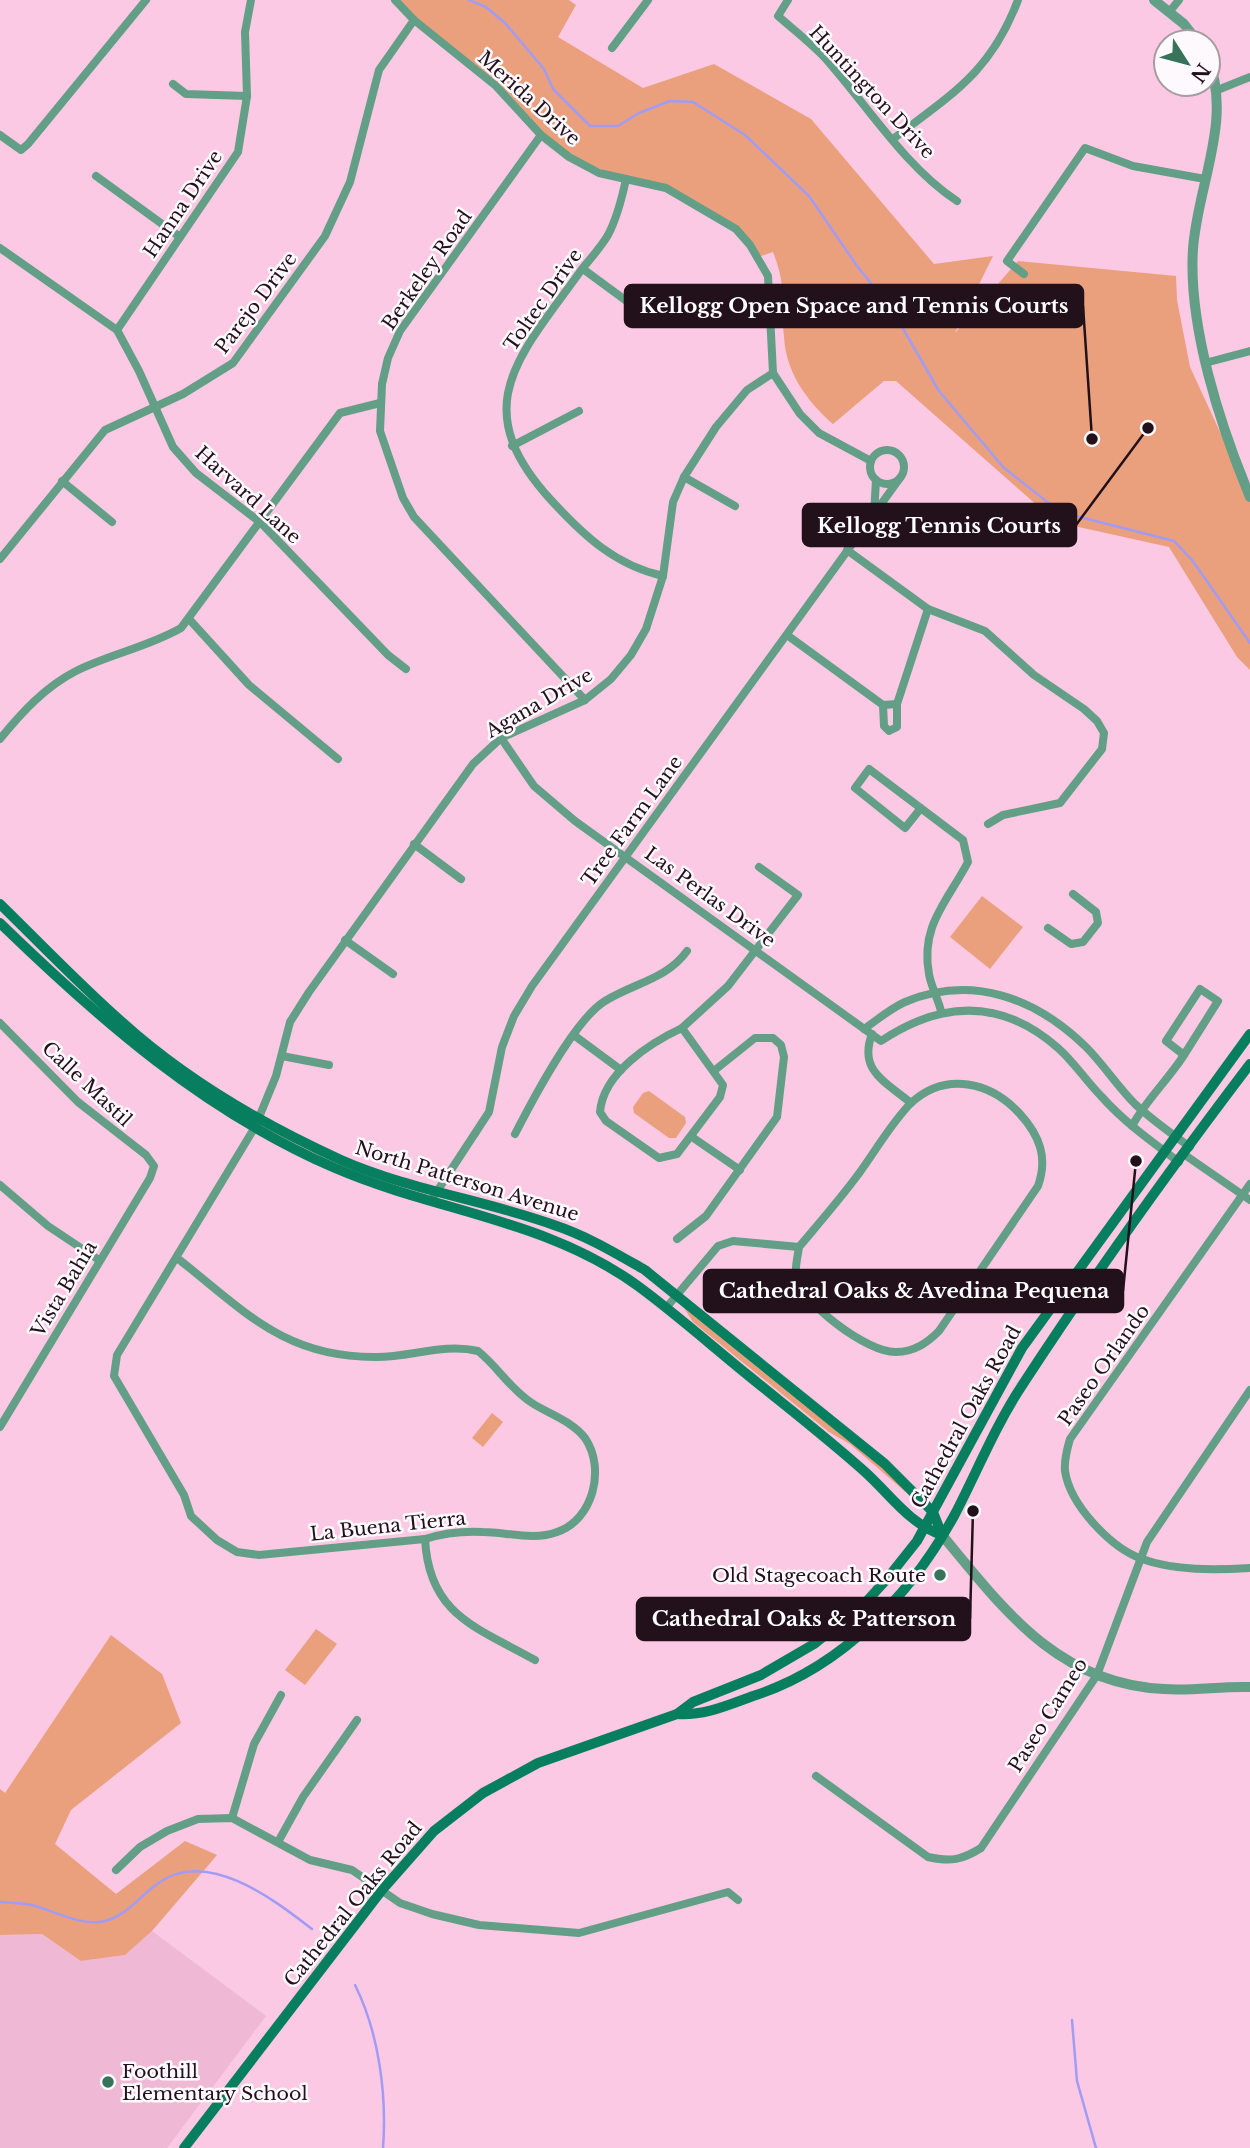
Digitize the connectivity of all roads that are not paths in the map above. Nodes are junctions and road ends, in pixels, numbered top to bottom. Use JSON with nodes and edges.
{"nodes":[{"id":1,"x":146,"y":0,"type":"edge"},
{"id":2,"x":251,"y":0,"type":"edge"},
{"id":3,"x":396,"y":0,"type":"edge"},
{"id":4,"x":648,"y":0,"type":"edge"},
{"id":5,"x":788,"y":0,"type":"edge"},
{"id":6,"x":1018,"y":0,"type":"edge"},
{"id":7,"x":1154,"y":0,"type":"edge"},
{"id":8,"x":1179,"y":0,"type":"edge"},
{"id":9,"x":1170,"y":11,"type":"junction"},
{"id":10,"x":414,"y":20,"type":"junction"},
{"id":11,"x":1185,"y":28,"type":"edge"},
{"id":12,"x":612,"y":48,"type":"dead end"},
{"id":13,"x":1250,"y":76,"type":"edge"},
{"id":14,"x":173,"y":84,"type":"dead end"},
{"id":15,"x":1222,"y":88,"type":"edge"},
{"id":16,"x":247,"y":96,"type":"junction"},
{"id":17,"x":1216,"y":98,"type":"edge"},
{"id":18,"x":0,"y":135,"type":"edge"},
{"id":19,"x":541,"y":135,"type":"junction"},
{"id":20,"x":893,"y":139,"type":"junction"},
{"id":21,"x":96,"y":176,"type":"dead end"},
{"id":22,"x":626,"y":179,"type":"junction"},
{"id":23,"x":1205,"y":180,"type":"junction"},
{"id":24,"x":957,"y":201,"type":"dead end"},
{"id":25,"x":180,"y":237,"type":"junction"},
{"id":26,"x":0,"y":248,"type":"edge"},
{"id":27,"x":583,"y":269,"type":"junction"},
{"id":28,"x":1024,"y":274,"type":"dead end"},
{"id":29,"x":648,"y":316,"type":"dead end"},
{"id":30,"x":117,"y":330,"type":"junction"},
{"id":31,"x":1250,"y":351,"type":"edge"},
{"id":32,"x":1205,"y":363,"type":"junction"},
{"id":33,"x":773,"y":373,"type":"junction"},
{"id":34,"x":380,"y":403,"type":"junction"},
{"id":35,"x":155,"y":406,"type":"junction"},
{"id":36,"x":579,"y":411,"type":"dead end"},
{"id":37,"x":512,"y":446,"type":"junction"},
{"id":38,"x":871,"y":461,"type":"junction"},
{"id":39,"x":684,"y":477,"type":"junction"},
{"id":40,"x":900,"y":478,"type":"junction"},
{"id":41,"x":1247,"y":479,"type":"edge"},
{"id":42,"x":876,"y":480,"type":"junction"},
{"id":43,"x":62,"y":481,"type":"junction"},
{"id":44,"x":1250,"y":497,"type":"edge"},
{"id":45,"x":735,"y":506,"type":"dead end"},
{"id":46,"x":874,"y":514,"type":"junction"},
{"id":47,"x":112,"y":522,"type":"dead end"},
{"id":48,"x":261,"y":523,"type":"junction"},
{"id":49,"x":848,"y":550,"type":"junction"},
{"id":50,"x":0,"y":559,"type":"edge"},
{"id":51,"x":663,"y":576,"type":"junction"},
{"id":52,"x":928,"y":609,"type":"junction"},
{"id":53,"x":189,"y":620,"type":"junction"},
{"id":54,"x":787,"y":635,"type":"junction"},
{"id":55,"x":406,"y":669,"type":"dead end"},
{"id":56,"x":585,"y":699,"type":"junction"},
{"id":57,"x":897,"y":704,"type":"junction"},
{"id":58,"x":883,"y":705,"type":"junction"},
{"id":59,"x":501,"y":738,"type":"junction"},
{"id":60,"x":0,"y":739,"type":"edge"},
{"id":61,"x":338,"y":759,"type":"dead end"},
{"id":62,"x":921,"y":808,"type":"junction"},
{"id":63,"x":988,"y":824,"type":"dead end"},
{"id":64,"x":414,"y":844,"type":"junction"},
{"id":65,"x":626,"y":856,"type":"junction"},
{"id":66,"x":759,"y":867,"type":"dead end"},
{"id":67,"x":461,"y":879,"type":"dead end"},
{"id":68,"x":1073,"y":894,"type":"dead end"},
{"id":69,"x":0,"y":904,"type":"edge"},
{"id":70,"x":0,"y":923,"type":"edge"},
{"id":71,"x":1048,"y":928,"type":"dead end"},
{"id":72,"x":345,"y":940,"type":"junction"},
{"id":73,"x":758,"y":950,"type":"junction"},
{"id":74,"x":687,"y":951,"type":"dead end"},
{"id":75,"x":393,"y":974,"type":"dead end"},
{"id":76,"x":936,"y":992,"type":"junction"},
{"id":77,"x":941,"y":1011,"type":"junction"},
{"id":78,"x":0,"y":1023,"type":"edge"},
{"id":79,"x":682,"y":1028,"type":"junction"},
{"id":80,"x":868,"y":1031,"type":"junction"},
{"id":81,"x":1250,"y":1034,"type":"edge"},
{"id":82,"x":575,"y":1036,"type":"junction"},
{"id":83,"x":1185,"y":1055,"type":"junction"},
{"id":84,"x":282,"y":1056,"type":"junction"},
{"id":85,"x":1250,"y":1064,"type":"edge"},
{"id":86,"x":328,"y":1065,"type":"dead end"},
{"id":87,"x":621,"y":1070,"type":"junction"},
{"id":88,"x":715,"y":1070,"type":"junction"},
{"id":89,"x":911,"y":1103,"type":"junction"},
{"id":90,"x":1141,"y":1109,"type":"junction"},
{"id":91,"x":257,"y":1123,"type":"junction"},
{"id":92,"x":1132,"y":1126,"type":"junction"},
{"id":93,"x":515,"y":1134,"type":"dead end"},
{"id":94,"x":1175,"y":1136,"type":"junction"},
{"id":95,"x":692,"y":1137,"type":"junction"},
{"id":96,"x":1165,"y":1151,"type":"junction"},
{"id":97,"x":1185,"y":1155,"type":"junction"},
{"id":98,"x":154,"y":1166,"type":"joint"},
{"id":99,"x":740,"y":1170,"type":"junction"},
{"id":100,"x":1250,"y":1184,"type":"edge"},
{"id":101,"x":0,"y":1185,"type":"edge"},
{"id":102,"x":433,"y":1197,"type":"junction"},
{"id":103,"x":1246,"y":1198,"type":"edge"},
{"id":104,"x":677,"y":1240,"type":"dead end"},
{"id":105,"x":799,"y":1247,"type":"junction"},
{"id":106,"x":177,"y":1258,"type":"junction"},
{"id":107,"x":99,"y":1260,"type":"junction"},
{"id":108,"x":677,"y":1294,"type":"junction"},
{"id":109,"x":666,"y":1308,"type":"junction"},
{"id":110,"x":1250,"y":1390,"type":"edge"},
{"id":111,"x":0,"y":1427,"type":"edge"},
{"id":112,"x":933,"y":1512,"type":"junction"},
{"id":113,"x":924,"y":1529,"type":"junction"},
{"id":114,"x":942,"y":1535,"type":"junction"},
{"id":115,"x":425,"y":1539,"type":"junction"},
{"id":116,"x":1141,"y":1559,"type":"junction"},
{"id":117,"x":1250,"y":1568,"type":"edge"},
{"id":118,"x":535,"y":1660,"type":"dead end"},
{"id":119,"x":1097,"y":1675,"type":"junction"},
{"id":120,"x":1250,"y":1687,"type":"edge"},
{"id":121,"x":281,"y":1695,"type":"dead end"},
{"id":122,"x":677,"y":1714,"type":"junction"},
{"id":123,"x":358,"y":1720,"type":"dead end"},
{"id":124,"x":816,"y":1776,"type":"dead end"},
{"id":125,"x":232,"y":1818,"type":"junction"},
{"id":126,"x":278,"y":1842,"type":"junction"},
{"id":127,"x":116,"y":1870,"type":"dead end"},
{"id":128,"x":382,"y":1890,"type":"junction"},
{"id":129,"x":738,"y":1900,"type":"dead end"},
{"id":130,"x":184,"y":2148,"type":"edge"}],
"edges":[{"from":1,"to":18,"type":"street"},
{"from":2,"to":16,"type":"street","name":"Hanna Drive"},
{"from":3,"to":10,"type":"street","name":"Merida Drive"},
{"from":4,"to":12,"type":"street"},
{"from":5,"to":20,"type":"street","name":"Huntington Drive"},
{"from":6,"to":20,"type":"street"},
{"from":7,"to":9,"type":"street"},
{"from":8,"to":9,"type":"street"},
{"from":9,"to":11,"type":"street"},
{"from":10,"to":19,"type":"street","name":"Merida Drive"},
{"from":10,"to":35,"type":"street","name":"Parejo Drive"},
{"from":13,"to":15,"type":"street"},
{"from":14,"to":16,"type":"street"},
{"from":16,"to":25,"type":"street","name":"Hanna Drive"},
{"from":17,"to":23,"type":"street"},
{"from":19,"to":22,"type":"street","name":"Merida Drive"},
{"from":19,"to":34,"type":"street","name":"Berkeley Road"},
{"from":20,"to":24,"type":"street","name":"Huntington Drive"},
{"from":21,"to":25,"type":"street"},
{"from":22,"to":27,"type":"street","name":"Toltec Drive"},
{"from":22,"to":33,"type":"street","name":"Merida Drive"},
{"from":23,"to":28,"type":"street"},
{"from":23,"to":32,"type":"street"},
{"from":25,"to":30,"type":"street","name":"Hanna Drive"},
{"from":26,"to":30,"type":"street","name":"Harvard Lane"},
{"from":27,"to":29,"type":"street"},
{"from":27,"to":37,"type":"street","name":"Toltec Drive"},
{"from":30,"to":35,"type":"street","name":"Harvard Lane"},
{"from":31,"to":32,"type":"street"},
{"from":32,"to":41,"type":"street"},
{"from":33,"to":38,"type":"street"},
{"from":33,"to":39,"type":"street","name":"Agana Drive"},
{"from":34,"to":48,"type":"street"},
{"from":34,"to":56,"type":"street","name":"Berkeley Road"},
{"from":35,"to":43,"type":"street","name":"Parejo Drive"},
{"from":35,"to":48,"type":"street","name":"Harvard Lane"},
{"from":36,"to":37,"type":"street"},
{"from":37,"to":51,"type":"street","name":"Toltec Drive"},
{"from":38,"to":40,"type":"street"},
{"from":38,"to":42,"type":"street"},
{"from":39,"to":45,"type":"street"},
{"from":39,"to":51,"type":"street","name":"Agana Drive"},
{"from":40,"to":42,"type":"street"},
{"from":40,"to":46,"type":"street","name":"Tree Farm Lane"},
{"from":41,"to":44,"type":"street"},
{"from":42,"to":46,"type":"street"},
{"from":43,"to":47,"type":"street"},
{"from":43,"to":50,"type":"street","name":"Parejo Drive"},
{"from":46,"to":49,"type":"street","name":"Tree Farm Lane"},
{"from":48,"to":53,"type":"street"},
{"from":48,"to":55,"type":"street","name":"Harvard Lane"},
{"from":49,"to":52,"type":"street"},
{"from":49,"to":54,"type":"street","name":"Tree Farm Lane"},
{"from":51,"to":56,"type":"street","name":"Agana Drive"},
{"from":52,"to":57,"type":"street"},
{"from":52,"to":63,"type":"street"},
{"from":53,"to":60,"type":"street"},
{"from":53,"to":61,"type":"street"},
{"from":54,"to":58,"type":"street"},
{"from":54,"to":65,"type":"street","name":"Tree Farm Lane"},
{"from":56,"to":59,"type":"street","name":"Agana Drive"},
{"from":57,"to":58,"type":"street"},
{"from":57,"to":58,"type":"street"},
{"from":59,"to":64,"type":"street","name":"Agana Drive"},
{"from":59,"to":65,"type":"street","name":"Las Perlas Drive"},
{"from":62,"to":62,"type":"street"},
{"from":62,"to":76,"type":"street"},
{"from":64,"to":67,"type":"street"},
{"from":64,"to":72,"type":"street","name":"Agana Drive"},
{"from":65,"to":73,"type":"street","name":"Las Perlas Drive"},
{"from":65,"to":102,"type":"street","name":"Tree Farm Lane"},
{"from":66,"to":73,"type":"street"},
{"from":68,"to":71,"type":"street"},
{"from":69,"to":91,"type":"main road","name":"North Patterson Avenue"},
{"from":70,"to":91,"type":"main road","name":"North Patterson Avenue"},
{"from":72,"to":75,"type":"street"},
{"from":72,"to":84,"type":"street","name":"Agana Drive"},
{"from":73,"to":79,"type":"street"},
{"from":73,"to":80,"type":"street","name":"Las Perlas Drive"},
{"from":74,"to":82,"type":"street"},
{"from":76,"to":77,"type":"street"},
{"from":76,"to":80,"type":"street"},
{"from":76,"to":90,"type":"street"},
{"from":77,"to":80,"type":"street","name":"Las Perlas Drive"},
{"from":77,"to":92,"type":"street"},
{"from":78,"to":98,"type":"street","name":"Calle Mastil"},
{"from":79,"to":87,"type":"street"},
{"from":79,"to":88,"type":"street"},
{"from":80,"to":89,"type":"street"},
{"from":81,"to":94,"type":"main road","name":"Cathedral Oaks Road"},
{"from":82,"to":87,"type":"street"},
{"from":82,"to":93,"type":"street"},
{"from":83,"to":83,"type":"street"},
{"from":83,"to":90,"type":"street"},
{"from":84,"to":86,"type":"street"},
{"from":84,"to":91,"type":"street","name":"Agana Drive"},
{"from":85,"to":97,"type":"main road","name":"Cathedral Oaks Road"},
{"from":87,"to":95,"type":"street"},
{"from":88,"to":95,"type":"street"},
{"from":88,"to":99,"type":"street"},
{"from":89,"to":105,"type":"street"},
{"from":89,"to":105,"type":"street"},
{"from":90,"to":92,"type":"street"},
{"from":90,"to":94,"type":"street"},
{"from":91,"to":102,"type":"main road","name":"North Patterson Avenue"},
{"from":91,"to":106,"type":"street","name":"Agana Drive"},
{"from":92,"to":96,"type":"street"},
{"from":94,"to":96,"type":"main road","name":"Cathedral Oaks Road"},
{"from":94,"to":97,"type":"street"},
{"from":95,"to":99,"type":"street"},
{"from":96,"to":97,"type":"street"},
{"from":96,"to":112,"type":"main road","name":"Cathedral Oaks Road"},
{"from":97,"to":103,"type":"street"},
{"from":97,"to":114,"type":"main road","name":"Cathedral Oaks Road"},
{"from":98,"to":107,"type":"street","name":"Vista Bahia"},
{"from":99,"to":104,"type":"street"},
{"from":100,"to":103,"type":"street","name":"Paseo Orlando"},
{"from":101,"to":107,"type":"street"},
{"from":102,"to":108,"type":"main road","name":"North Patterson Avenue"},
{"from":102,"to":109,"type":"main road","name":"North Patterson Avenue"},
{"from":103,"to":116,"type":"street","name":"Paseo Orlando"},
{"from":105,"to":108,"type":"street"},
{"from":106,"to":115,"type":"street","name":"La Buena Tierra"},
{"from":106,"to":115,"type":"street","name":"La Buena Tierra"},
{"from":107,"to":111,"type":"street","name":"Vista Bahia"},
{"from":108,"to":109,"type":"street"},
{"from":108,"to":112,"type":"main road","name":"North Patterson Avenue"},
{"from":109,"to":113,"type":"main road","name":"North Patterson Avenue"},
{"from":110,"to":116,"type":"street","name":"Paseo Cameo"},
{"from":112,"to":113,"type":"main road","name":"Cathedral Oaks Road"},
{"from":112,"to":114,"type":"main road","name":"North Patterson Avenue"},
{"from":113,"to":114,"type":"main road","name":"North Patterson Avenue"},
{"from":113,"to":122,"type":"main road","name":"Cathedral Oaks Road"},
{"from":114,"to":119,"type":"street","name":"North Patterson Avenue"},
{"from":114,"to":122,"type":"main road","name":"Cathedral Oaks Road"},
{"from":115,"to":118,"type":"street"},
{"from":116,"to":117,"type":"street","name":"Paseo Orlando"},
{"from":116,"to":119,"type":"street","name":"Paseo Cameo"},
{"from":119,"to":120,"type":"street","name":"North Patterson Avenue"},
{"from":119,"to":124,"type":"street","name":"Paseo Cameo"},
{"from":121,"to":125,"type":"street"},
{"from":122,"to":128,"type":"main road","name":"Cathedral Oaks Road"},
{"from":123,"to":126,"type":"street"},
{"from":125,"to":126,"type":"street"},
{"from":125,"to":127,"type":"street"},
{"from":126,"to":128,"type":"street"},
{"from":128,"to":129,"type":"street"},
{"from":128,"to":130,"type":"main road","name":"Cathedral Oaks Road"}]}
